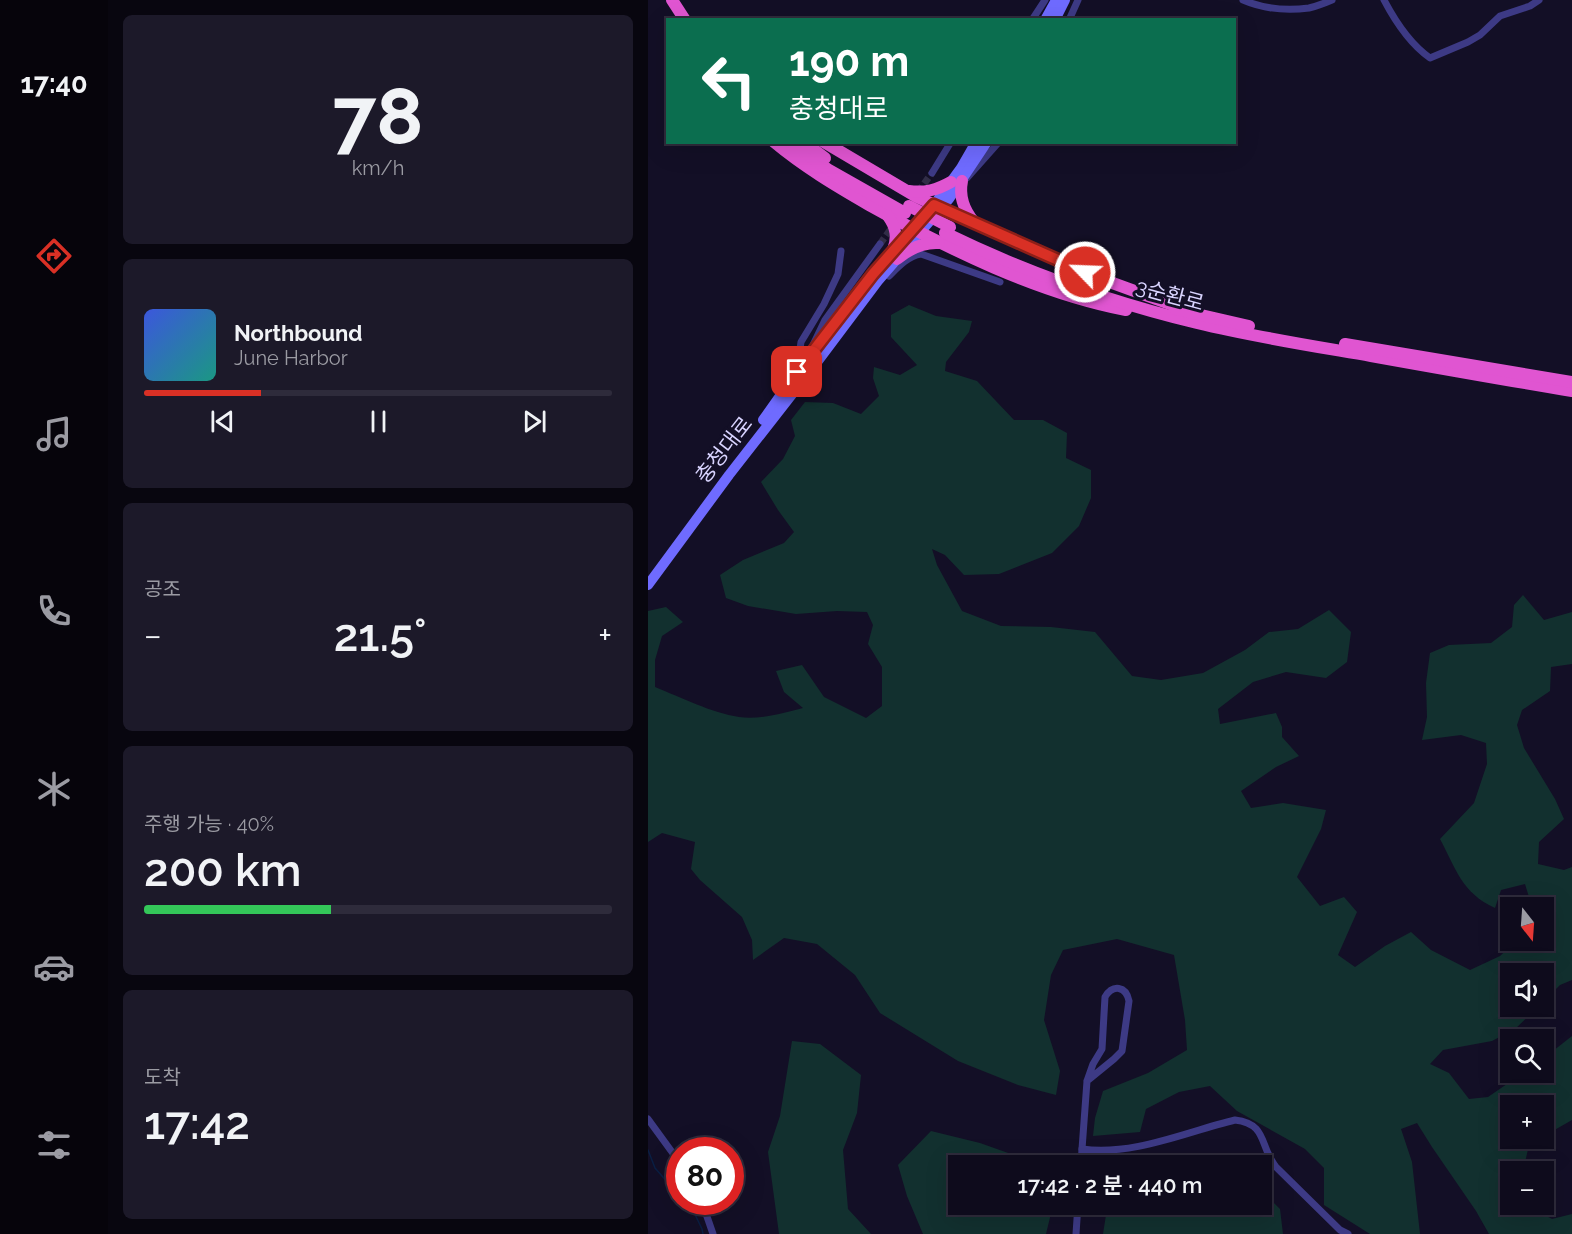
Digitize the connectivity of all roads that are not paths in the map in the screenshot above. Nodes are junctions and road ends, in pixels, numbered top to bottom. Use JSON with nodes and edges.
{"nodes":[{"id":1,"x":664,"y":0,"type":"edge"},
{"id":2,"x":672,"y":0,"type":"edge"},
{"id":3,"x":1045,"y":0,"type":"edge"},
{"id":4,"x":1056,"y":0,"type":"edge"},
{"id":5,"x":1065,"y":0,"type":"edge"},
{"id":6,"x":1078,"y":0,"type":"edge"},
{"id":7,"x":1243,"y":0,"type":"edge"},
{"id":8,"x":1332,"y":0,"type":"edge"},
{"id":9,"x":1384,"y":0,"type":"edge"},
{"id":10,"x":1539,"y":0,"type":"edge"},
{"id":11,"x":675,"y":18,"type":"edge"},
{"id":12,"x":684,"y":18,"type":"edge"},
{"id":13,"x":1033,"y":18,"type":"edge"},
{"id":14,"x":1046,"y":18,"type":"edge"},
{"id":15,"x":1056,"y":18,"type":"edge"},
{"id":16,"x":1070,"y":18,"type":"edge"},
{"id":17,"x":777,"y":144,"type":"edge"},
{"id":18,"x":793,"y":144,"type":"edge"},
{"id":19,"x":807,"y":144,"type":"edge"},
{"id":20,"x":827,"y":144,"type":"edge"},
{"id":21,"x":950,"y":144,"type":"edge"},
{"id":22,"x":975,"y":144,"type":"edge"},
{"id":23,"x":985,"y":144,"type":"edge"},
{"id":24,"x":997,"y":144,"type":"edge"},
{"id":25,"x":932,"y":173,"type":"tunnel mouth"},
{"id":26,"x":956,"y":181,"type":"junction"},
{"id":27,"x":905,"y":190,"type":"junction"},
{"id":28,"x":941,"y":208,"type":"junction"},
{"id":29,"x":888,"y":215,"type":"junction"},
{"id":30,"x":914,"y":220,"type":"junction"},
{"id":31,"x":974,"y":223,"type":"junction"},
{"id":32,"x":946,"y":234,"type":"junction"},
{"id":33,"x":880,"y":244,"type":"tunnel mouth"},
{"id":34,"x":841,"y":251,"type":"dead end"},
{"id":35,"x":895,"y":255,"type":"junction"},
{"id":36,"x":1000,"y":282,"type":"dead end"},
{"id":37,"x":856,"y":310,"type":"junction"},
{"id":38,"x":1206,"y":316,"type":"junction"},
{"id":39,"x":805,"y":361,"type":"junction"},
{"id":40,"x":797,"y":372,"type":"junction"},
{"id":41,"x":1572,"y":382,"type":"edge"},
{"id":42,"x":1572,"y":391,"type":"edge"},
{"id":43,"x":648,"y":574,"type":"edge"},
{"id":44,"x":648,"y":585,"type":"edge"},
{"id":45,"x":1087,"y":1081,"type":"junction"},
{"id":46,"x":648,"y":1119,"type":"edge"},
{"id":47,"x":666,"y":1144,"type":"edge"},
{"id":48,"x":1082,"y":1149,"type":"junction"},
{"id":49,"x":1082,"y":1155,"type":"edge"},
{"id":50,"x":706,"y":1215,"type":"edge"},
{"id":51,"x":1077,"y":1215,"type":"edge"},
{"id":52,"x":1341,"y":1233,"type":"edge"},
{"id":53,"x":713,"y":1234,"type":"edge"},
{"id":54,"x":1076,"y":1234,"type":"edge"}],
"edges":[{"from":1,"to":11,"type":"highway"},
{"from":2,"to":12,"type":"highway"},
{"from":3,"to":13,"type":"street"},
{"from":4,"to":14,"type":"main road"},
{"from":5,"to":15,"type":"main road"},
{"from":6,"to":16,"type":"street"},
{"from":7,"to":8,"type":"street"},
{"from":9,"to":10,"type":"street"},
{"from":17,"to":29,"type":"highway"},
{"from":18,"to":30,"type":"highway","name":"3순환로"},
{"from":19,"to":30,"type":"highway","name":"3순환로"},
{"from":20,"to":27,"type":"highway"},
{"from":21,"to":25,"type":"street"},
{"from":22,"to":26,"type":"main road","name":"충청대로"},
{"from":23,"to":26,"type":"main road","name":"충청대로"},
{"from":24,"to":26,"type":"street"},
{"from":26,"to":27,"type":"highway"},
{"from":26,"to":28,"type":"main road","name":"충청대로"},
{"from":26,"to":31,"type":"highway"},
{"from":27,"to":30,"type":"highway"},
{"from":28,"to":30,"type":"highway"},
{"from":28,"to":30,"type":"highway"},
{"from":28,"to":30,"type":"main road","name":"충청대로"},
{"from":28,"to":31,"type":"highway"},
{"from":29,"to":30,"type":"highway"},
{"from":29,"to":35,"type":"highway"},
{"from":30,"to":32,"type":"highway","name":"3순환로"},
{"from":30,"to":32,"type":"highway"},
{"from":30,"to":35,"type":"main road","name":"충청대로"},
{"from":31,"to":38,"type":"highway"},
{"from":32,"to":35,"type":"highway"},
{"from":32,"to":38,"type":"highway","name":"3순환로"},
{"from":32,"to":42,"type":"highway","name":"3순환로"},
{"from":33,"to":39,"type":"street"},
{"from":34,"to":40,"type":"street"},
{"from":35,"to":37,"type":"main road","name":"충청대로"},
{"from":35,"to":39,"type":"main road","name":"충청대로"},
{"from":36,"to":37,"type":"street"},
{"from":37,"to":44,"type":"main road","name":"충청대로"},
{"from":38,"to":41,"type":"highway","name":"3순환로"},
{"from":39,"to":40,"type":"main road","name":"충청대로"},
{"from":40,"to":43,"type":"main road","name":"충청대로"},
{"from":45,"to":45,"type":"street"},
{"from":45,"to":48,"type":"street"},
{"from":46,"to":47,"type":"street"},
{"from":48,"to":49,"type":"street"},
{"from":48,"to":52,"type":"street"},
{"from":50,"to":53,"type":"street"},
{"from":51,"to":54,"type":"street"}]}
